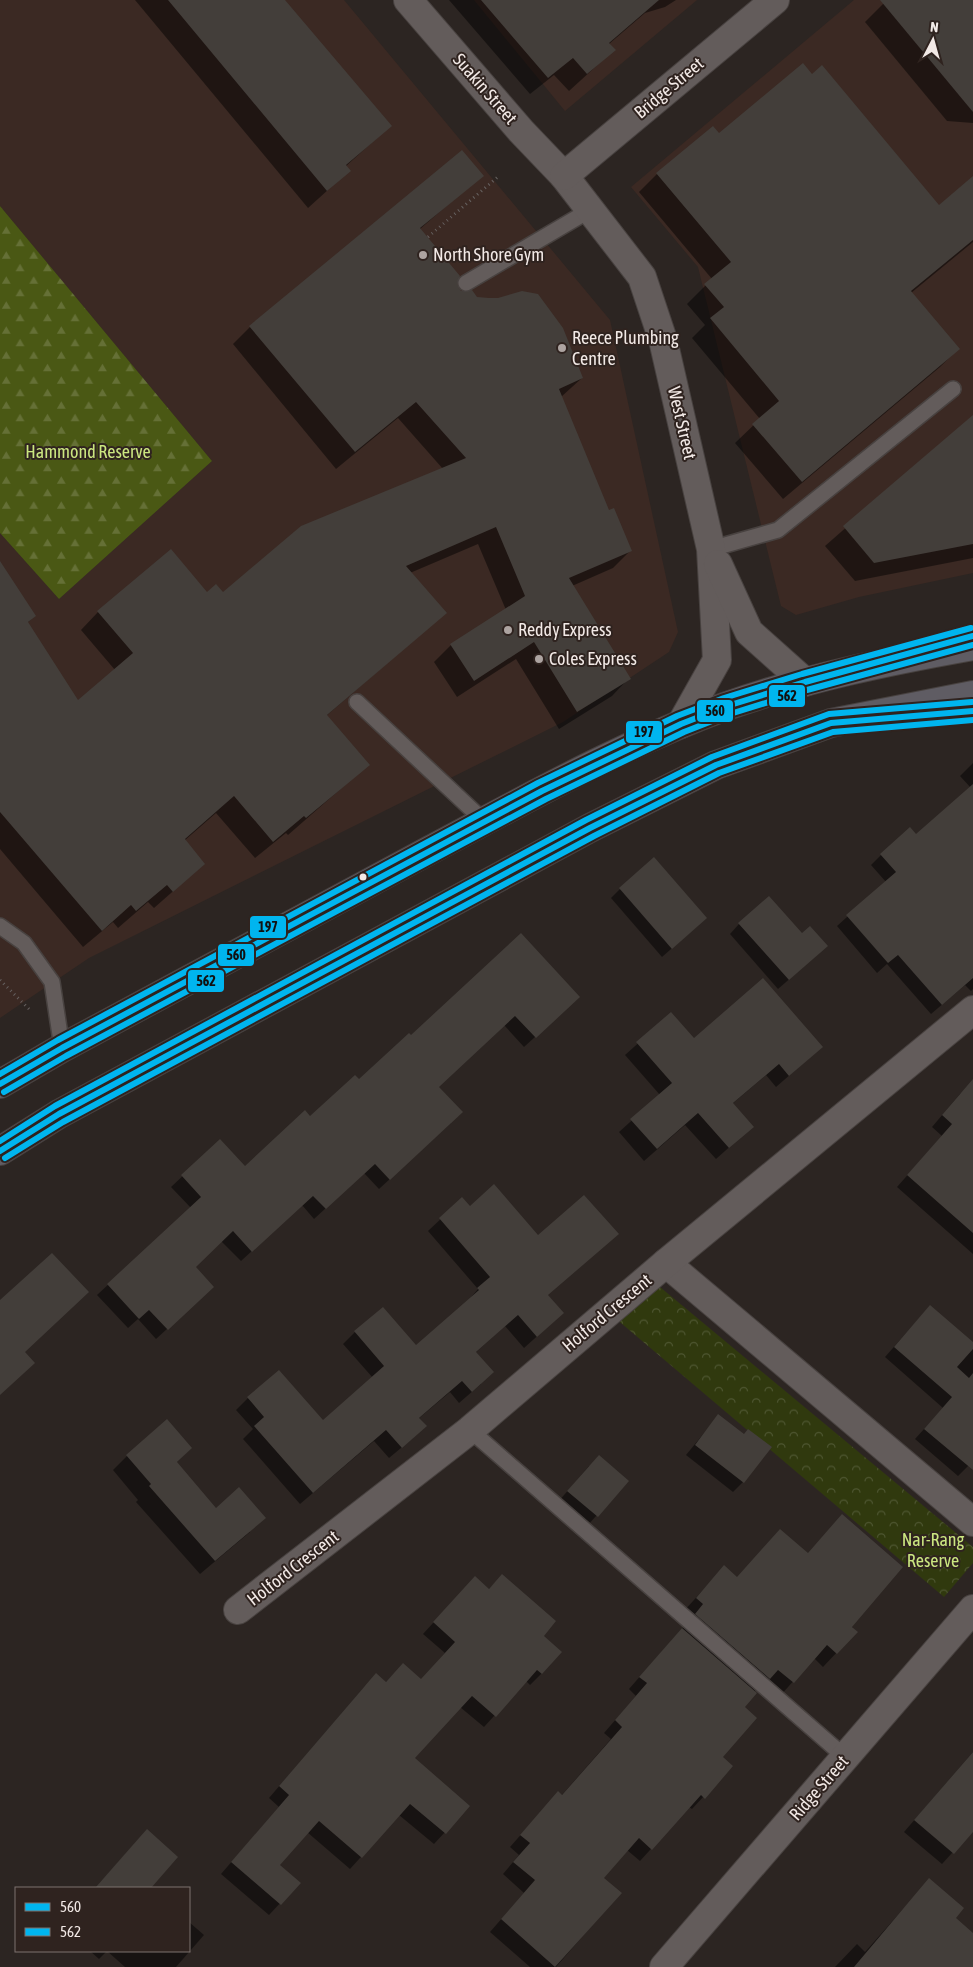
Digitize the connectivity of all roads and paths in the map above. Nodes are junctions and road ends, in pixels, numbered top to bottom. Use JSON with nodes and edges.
{"nodes":[{"id":1,"x":408,"y":0,"type":"edge"},
{"id":2,"x":775,"y":0,"type":"edge"},
{"id":3,"x":500,"y":175,"type":"dead end"},
{"id":4,"x":564,"y":176,"type":"junction"},
{"id":5,"x":590,"y":210,"type":"junction"},
{"id":6,"x":428,"y":237,"type":"dead end"},
{"id":7,"x":466,"y":283,"type":"dead end"},
{"id":8,"x":953,"y":389,"type":"dead end"},
{"id":9,"x":711,"y":549,"type":"junction"},
{"id":10,"x":973,"y":636,"type":"edge"},
{"id":11,"x":973,"y":646,"type":"edge"},
{"id":12,"x":878,"y":663,"type":"junction"},
{"id":13,"x":805,"y":682,"type":"junction"},
{"id":14,"x":973,"y":695,"type":"edge"},
{"id":15,"x":357,"y":702,"type":"dead end"},
{"id":16,"x":973,"y":711,"type":"edge"},
{"id":17,"x":831,"y":723,"type":"junction"},
{"id":18,"x":681,"y":724,"type":"junction"},
{"id":19,"x":484,"y":822,"type":"junction"},
{"id":20,"x":0,"y":913,"type":"edge"},
{"id":21,"x":0,"y":926,"type":"edge"},
{"id":22,"x":24,"y":943,"type":"junction"},
{"id":23,"x":0,"y":980,"type":"edge"},
{"id":24,"x":973,"y":1010,"type":"edge"},
{"id":25,"x":32,"y":1011,"type":"dead end"},
{"id":26,"x":62,"y":1048,"type":"junction"},
{"id":27,"x":0,"y":1084,"type":"edge"},
{"id":28,"x":0,"y":1151,"type":"edge"},
{"id":29,"x":666,"y":1263,"type":"junction"},
{"id":30,"x":470,"y":1430,"type":"junction"},
{"id":31,"x":973,"y":1522,"type":"edge"},
{"id":32,"x":238,"y":1610,"type":"dead end"},
{"id":33,"x":973,"y":1610,"type":"edge"},
{"id":34,"x":845,"y":1758,"type":"junction"},
{"id":35,"x":664,"y":1967,"type":"edge"}],
"edges":[{"from":1,"to":4,"type":"street","name":"Suakin Street"},
{"from":2,"to":4,"type":"street","name":"Bridge Street"},
{"from":3,"to":6,"type":"path"},
{"from":4,"to":5,"type":"street","name":"West Street"},
{"from":5,"to":7,"type":"lane"},
{"from":5,"to":9,"type":"street","name":"West Street"},
{"from":8,"to":9,"type":"lane"},
{"from":9,"to":13,"type":"street","name":"West Street"},
{"from":9,"to":18,"type":"street","name":"West Street"},
{"from":10,"to":12,"type":"highway"},
{"from":11,"to":12,"type":"highway"},
{"from":12,"to":13,"type":"highway"},
{"from":13,"to":18,"type":"highway"},
{"from":14,"to":17,"type":"highway"},
{"from":15,"to":19,"type":"lane"},
{"from":16,"to":17,"type":"highway"},
{"from":17,"to":28,"type":"highway"},
{"from":18,"to":19,"type":"highway"},
{"from":19,"to":26,"type":"highway"},
{"from":20,"to":22,"type":"lane"},
{"from":21,"to":22,"type":"lane"},
{"from":22,"to":26,"type":"lane"},
{"from":23,"to":25,"type":"path"},
{"from":24,"to":29,"type":"street","name":"Holford Crescent"},
{"from":26,"to":27,"type":"highway"},
{"from":29,"to":30,"type":"street","name":"Holford Crescent"},
{"from":29,"to":31,"type":"street"},
{"from":30,"to":32,"type":"street","name":"Holford Crescent"},
{"from":30,"to":34,"type":"lane"},
{"from":33,"to":34,"type":"street","name":"Ridge Street"},
{"from":34,"to":35,"type":"street","name":"Ridge Street"}]}
